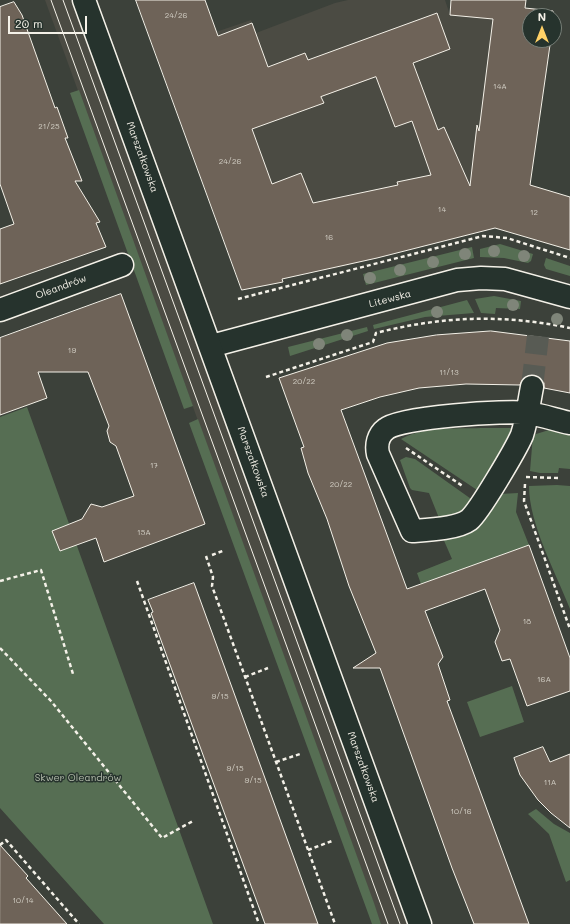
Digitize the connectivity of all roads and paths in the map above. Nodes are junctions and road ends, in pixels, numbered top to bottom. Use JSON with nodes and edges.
{"nodes":[{"id":1,"x":84,"y":0,"type":"edge"},
{"id":2,"x":570,"y":258,"type":"edge"},
{"id":3,"x":122,"y":265,"type":"dead end"},
{"id":4,"x":570,"y":297,"type":"edge"},
{"id":5,"x":238,"y":299,"type":"dead end"},
{"id":6,"x":0,"y":310,"type":"edge"},
{"id":7,"x":570,"y":328,"type":"edge"},
{"id":8,"x":211,"y":346,"type":"junction"},
{"id":9,"x":266,"y":377,"type":"dead end"},
{"id":10,"x":532,"y":387,"type":"tunnel mouth"},
{"id":11,"x":527,"y":413,"type":"junction"},
{"id":12,"x":570,"y":423,"type":"edge"},
{"id":13,"x":383,"y":432,"type":"junction"},
{"id":14,"x":526,"y":470,"type":"dead end"},
{"id":15,"x":525,"y":477,"type":"junction"},
{"id":16,"x":558,"y":478,"type":"dead end"},
{"id":17,"x":484,"y":501,"type":"junction"},
{"id":18,"x":225,"y":550,"type":"dead end"},
{"id":19,"x":212,"y":555,"type":"dead end"},
{"id":20,"x":206,"y":556,"type":"dead end"},
{"id":21,"x":0,"y":581,"type":"edge"},
{"id":22,"x":137,"y":581,"type":"dead end"},
{"id":23,"x":570,"y":629,"type":"edge"},
{"id":24,"x":0,"y":648,"type":"edge"},
{"id":25,"x":268,"y":668,"type":"dead end"},
{"id":26,"x":73,"y":674,"type":"dead end"},
{"id":27,"x":245,"y":677,"type":"junction"},
{"id":28,"x":300,"y":754,"type":"dead end"},
{"id":29,"x":276,"y":762,"type":"junction"},
{"id":30,"x":193,"y":821,"type":"dead end"},
{"id":31,"x":332,"y":841,"type":"dead end"},
{"id":32,"x":0,"y":845,"type":"edge"},
{"id":33,"x":308,"y":850,"type":"junction"},
{"id":34,"x":78,"y":924,"type":"edge"},
{"id":35,"x":259,"y":924,"type":"edge"},
{"id":36,"x":335,"y":924,"type":"edge"},
{"id":37,"x":420,"y":924,"type":"edge"}],
"edges":[{"from":1,"to":8,"type":"street","name":"Marszałkowska"},
{"from":2,"to":5,"type":"path"},
{"from":3,"to":6,"type":"street","name":"Oleandrów"},
{"from":4,"to":8,"type":"street","name":"Litewska"},
{"from":7,"to":9,"type":"path"},
{"from":8,"to":37,"type":"street","name":"Marszałkowska"},
{"from":10,"to":11,"type":"street"},
{"from":11,"to":12,"type":"street"},
{"from":11,"to":13,"type":"street"},
{"from":11,"to":17,"type":"street"},
{"from":13,"to":17,"type":"path"},
{"from":13,"to":17,"type":"street"},
{"from":14,"to":15,"type":"path"},
{"from":15,"to":16,"type":"path"},
{"from":15,"to":23,"type":"path"},
{"from":18,"to":19,"type":"path"},
{"from":20,"to":27,"type":"path"},
{"from":21,"to":26,"type":"path"},
{"from":22,"to":35,"type":"path"},
{"from":24,"to":30,"type":"path"},
{"from":25,"to":27,"type":"path"},
{"from":27,"to":29,"type":"path"},
{"from":28,"to":29,"type":"path"},
{"from":29,"to":33,"type":"path"},
{"from":31,"to":33,"type":"path"},
{"from":32,"to":34,"type":"path"},
{"from":33,"to":36,"type":"path"}]}
